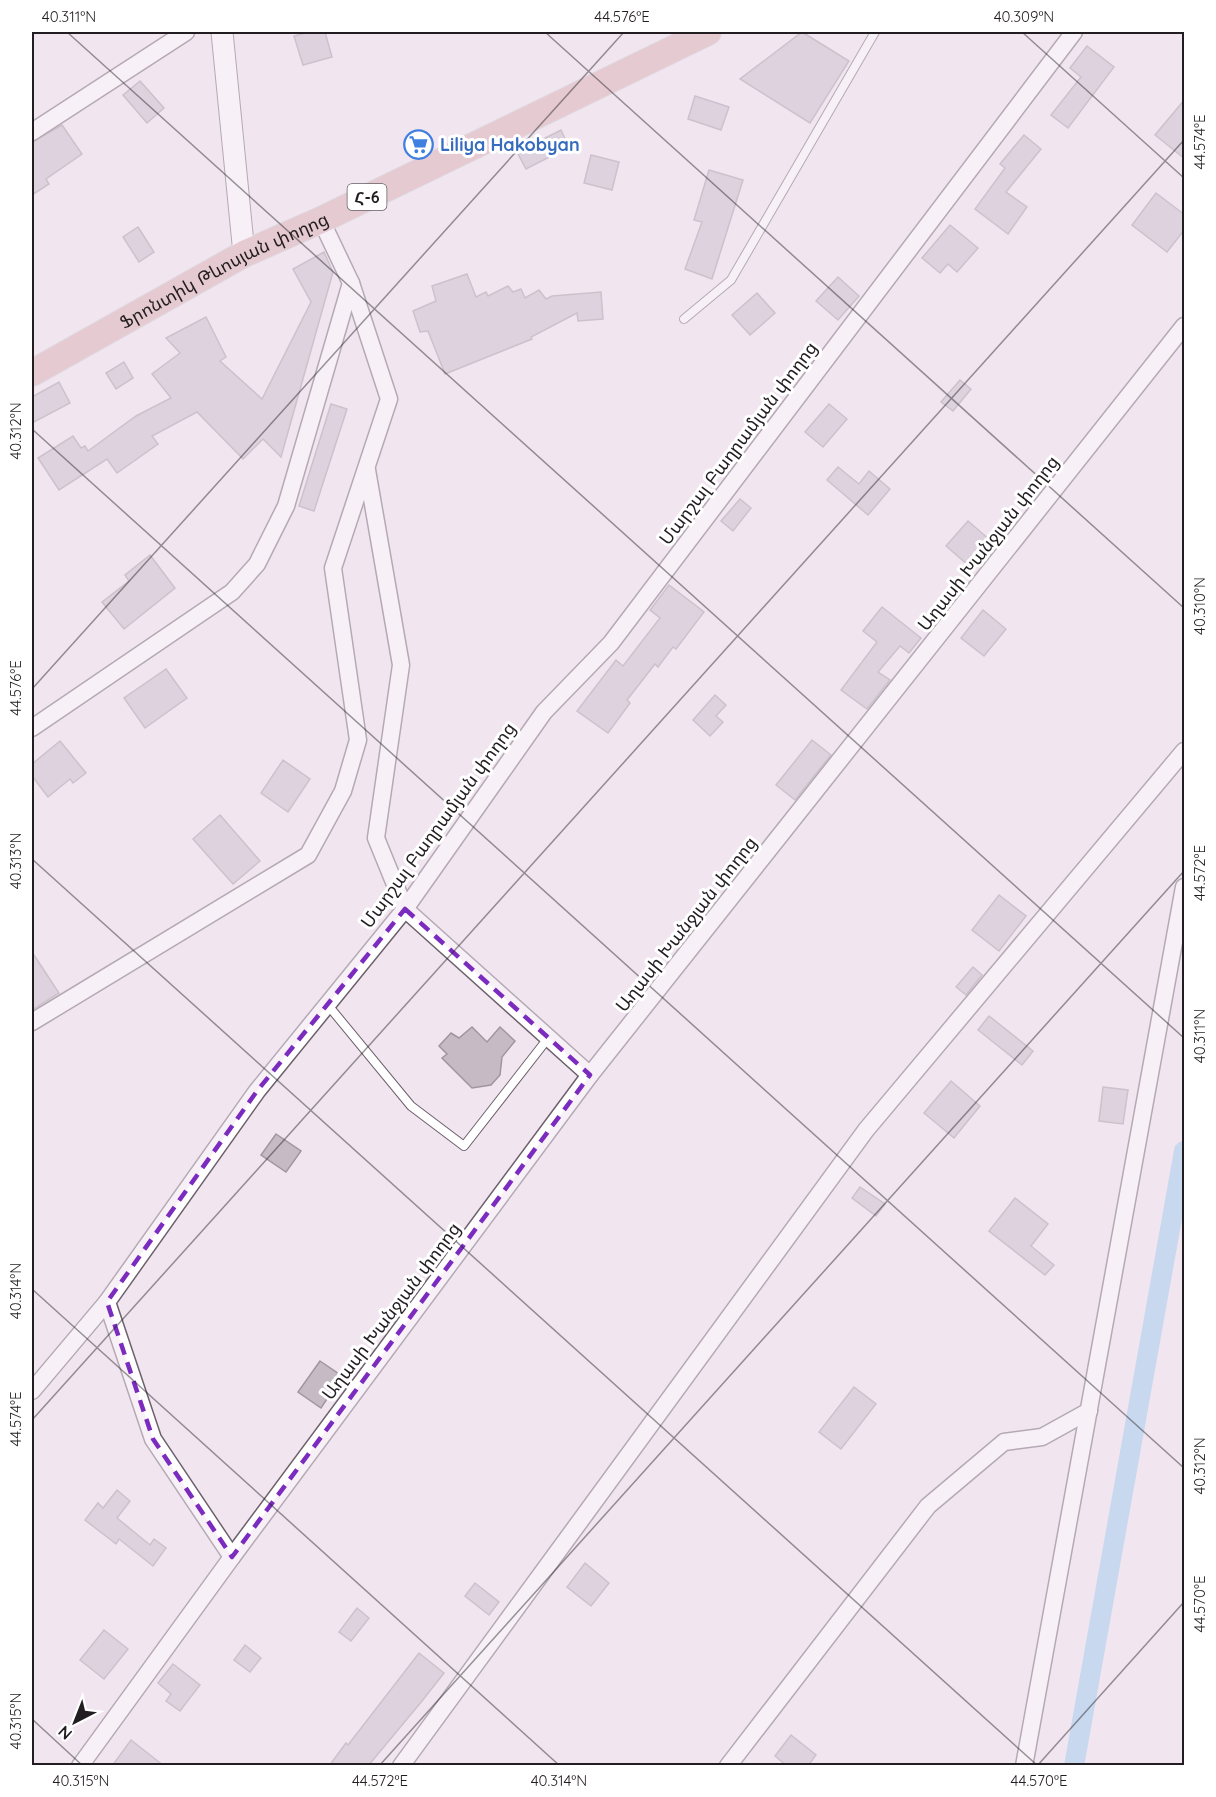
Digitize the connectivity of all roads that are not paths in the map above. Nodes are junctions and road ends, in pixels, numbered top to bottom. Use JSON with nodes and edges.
{"nodes":[{"id":1,"x":186,"y":32,"type":"edge"},
{"id":2,"x":222,"y":32,"type":"edge"},
{"id":3,"x":708,"y":32,"type":"edge"},
{"id":4,"x":875,"y":32,"type":"edge"},
{"id":5,"x":1074,"y":32,"type":"edge"},
{"id":6,"x":32,"y":132,"type":"edge"},
{"id":7,"x":321,"y":219,"type":"junction"},
{"id":8,"x":244,"y":254,"type":"junction"},
{"id":9,"x":351,"y":283,"type":"junction"},
{"id":10,"x":684,"y":319,"type":"dead end"},
{"id":11,"x":1185,"y":326,"type":"edge"},
{"id":12,"x":32,"y":373,"type":"edge"},
{"id":13,"x":366,"y":467,"type":"junction"},
{"id":14,"x":32,"y":728,"type":"edge"},
{"id":15,"x":1185,"y":751,"type":"edge"},
{"id":16,"x":1185,"y":887,"type":"edge"},
{"id":17,"x":405,"y":909,"type":"junction"},
{"id":18,"x":326,"y":1004,"type":"junction"},
{"id":19,"x":32,"y":1022,"type":"edge"},
{"id":20,"x":550,"y":1036,"type":"junction"},
{"id":21,"x":590,"y":1075,"type":"junction"},
{"id":22,"x":107,"y":1302,"type":"junction"},
{"id":23,"x":32,"y":1391,"type":"edge"},
{"id":24,"x":1089,"y":1411,"type":"junction"},
{"id":25,"x":232,"y":1557,"type":"junction"},
{"id":26,"x":80,"y":1766,"type":"edge"},
{"id":27,"x":401,"y":1766,"type":"edge"},
{"id":28,"x":728,"y":1766,"type":"edge"},
{"id":29,"x":1024,"y":1766,"type":"edge"}],
"edges":[{"from":1,"to":6,"type":"street"},
{"from":2,"to":8,"type":"street"},
{"from":3,"to":7,"type":"main road","name":"Ֆրոնտիկ Թևոսյան փողոց","number":"Հ-6"},
{"from":4,"to":10,"type":"lane"},
{"from":5,"to":17,"type":"street","name":"Մարշալ Բաղրամյան փողոց"},
{"from":7,"to":8,"type":"main road","name":"Ֆրոնտիկ Թևոսյան փողոց","number":"Հ-6"},
{"from":7,"to":9,"type":"street"},
{"from":8,"to":12,"type":"main road","name":"Ֆրոնտիկ Թևոսյան փողոց","number":"Հ-6"},
{"from":9,"to":13,"type":"street"},
{"from":9,"to":14,"type":"street"},
{"from":11,"to":21,"type":"street","name":"Աղասի Խանջյան փողոց"},
{"from":13,"to":17,"type":"street"},
{"from":13,"to":19,"type":"street"},
{"from":15,"to":27,"type":"street"},
{"from":16,"to":24,"type":"street"},
{"from":17,"to":18,"type":"street","name":"Մարշալ Բաղրամյան փողոց"},
{"from":17,"to":20,"type":"street"},
{"from":18,"to":20,"type":"lane"},
{"from":18,"to":22,"type":"street","name":"Մարշալ Բաղրամյան փողոց"},
{"from":20,"to":21,"type":"street"},
{"from":21,"to":25,"type":"street","name":"Աղասի Խանջյան փողոց"},
{"from":22,"to":23,"type":"street","name":"Մարշալ Բաղրամյան փողոց"},
{"from":22,"to":25,"type":"street"},
{"from":24,"to":28,"type":"street"},
{"from":24,"to":29,"type":"street"},
{"from":25,"to":26,"type":"street"}]}
